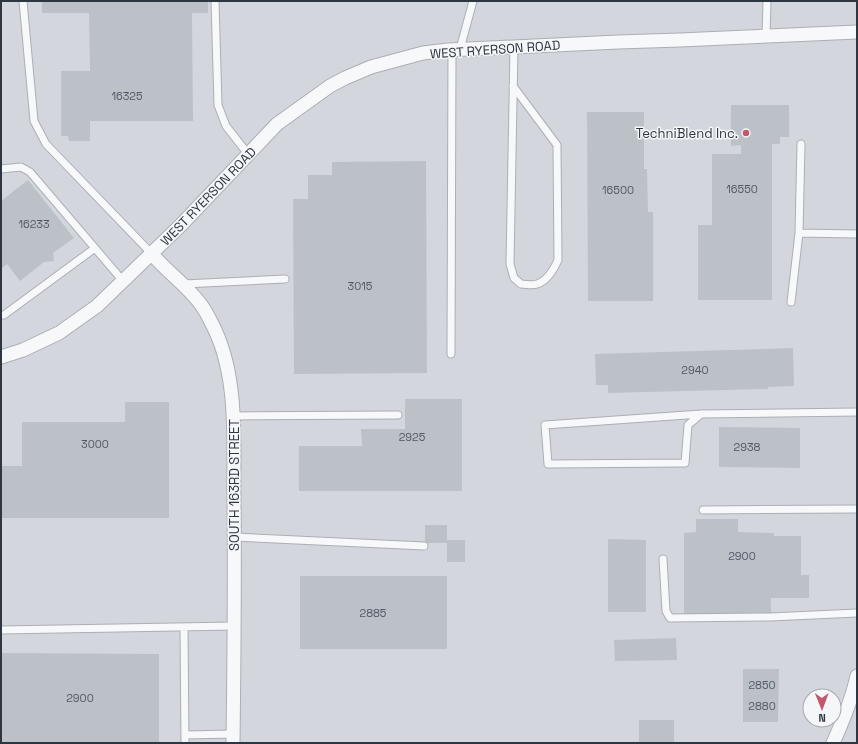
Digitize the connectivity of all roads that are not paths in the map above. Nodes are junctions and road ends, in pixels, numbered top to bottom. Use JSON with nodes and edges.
{"nodes":[{"id":1,"x":23,"y":1,"type":"edge"},
{"id":2,"x":215,"y":1,"type":"edge"},
{"id":3,"x":473,"y":1,"type":"edge"},
{"id":4,"x":767,"y":1,"type":"edge"},
{"id":5,"x":857,"y":32,"type":"edge"},
{"id":6,"x":766,"y":36,"type":"junction"},
{"id":7,"x":514,"y":47,"type":"junction"},
{"id":8,"x":456,"y":49,"type":"junction"},
{"id":9,"x":513,"y":86,"type":"junction"},
{"id":10,"x":801,"y":144,"type":"dead end"},
{"id":11,"x":248,"y":154,"type":"junction"},
{"id":12,"x":1,"y":169,"type":"edge"},
{"id":13,"x":799,"y":233,"type":"junction"},
{"id":14,"x":857,"y":234,"type":"edge"},
{"id":15,"x":95,"y":248,"type":"junction"},
{"id":16,"x":152,"y":254,"type":"junction"},
{"id":17,"x":285,"y":279,"type":"dead end"},
{"id":18,"x":123,"y":281,"type":"junction"},
{"id":19,"x":183,"y":284,"type":"junction"},
{"id":20,"x":791,"y":302,"type":"dead end"},
{"id":21,"x":1,"y":315,"type":"edge"},
{"id":22,"x":451,"y":354,"type":"dead end"},
{"id":23,"x":1,"y":358,"type":"edge"},
{"id":24,"x":857,"y":412,"type":"edge"},
{"id":25,"x":701,"y":414,"type":"junction"},
{"id":26,"x":398,"y":415,"type":"dead end"},
{"id":27,"x":233,"y":416,"type":"junction"},
{"id":28,"x":857,"y":509,"type":"edge"},
{"id":29,"x":703,"y":510,"type":"dead end"},
{"id":30,"x":234,"y":537,"type":"junction"},
{"id":31,"x":424,"y":546,"type":"dead end"},
{"id":32,"x":663,"y":559,"type":"dead end"},
{"id":33,"x":857,"y":613,"type":"edge"},
{"id":34,"x":234,"y":626,"type":"junction"},
{"id":35,"x":184,"y":627,"type":"junction"},
{"id":36,"x":1,"y":630,"type":"edge"},
{"id":37,"x":857,"y":676,"type":"edge"},
{"id":38,"x":185,"y":735,"type":"junction"},
{"id":39,"x":233,"y":739,"type":"edge"},
{"id":40,"x":185,"y":743,"type":"edge"},
{"id":41,"x":833,"y":743,"type":"edge"}],
"edges":[{"from":1,"to":16,"type":"lane"},
{"from":2,"to":11,"type":"lane"},
{"from":3,"to":8,"type":"lane"},
{"from":4,"to":6,"type":"lane"},
{"from":5,"to":6,"type":"street","name":"WEST RYERSON ROAD"},
{"from":6,"to":7,"type":"street","name":"WEST RYERSON ROAD"},
{"from":7,"to":8,"type":"street","name":"WEST RYERSON ROAD"},
{"from":7,"to":9,"type":"lane"},
{"from":8,"to":11,"type":"street","name":"WEST RYERSON ROAD"},
{"from":8,"to":22,"type":"lane"},
{"from":9,"to":9,"type":"lane"},
{"from":10,"to":13,"type":"lane"},
{"from":11,"to":16,"type":"street","name":"WEST RYERSON ROAD"},
{"from":12,"to":15,"type":"lane"},
{"from":13,"to":14,"type":"lane"},
{"from":13,"to":20,"type":"lane"},
{"from":15,"to":18,"type":"lane"},
{"from":15,"to":21,"type":"lane"},
{"from":16,"to":18,"type":"street","name":"WEST RYERSON ROAD"},
{"from":16,"to":19,"type":"street","name":"SOUTH 163RD STREET"},
{"from":17,"to":19,"type":"lane"},
{"from":18,"to":23,"type":"street","name":"WEST RYERSON ROAD"},
{"from":19,"to":27,"type":"street","name":"SOUTH 163RD STREET"},
{"from":24,"to":25,"type":"lane"},
{"from":25,"to":25,"type":"lane"},
{"from":26,"to":27,"type":"lane"},
{"from":27,"to":30,"type":"street","name":"SOUTH 163RD STREET"},
{"from":28,"to":29,"type":"lane"},
{"from":30,"to":31,"type":"lane"},
{"from":30,"to":34,"type":"street","name":"SOUTH 163RD STREET"},
{"from":32,"to":33,"type":"lane"},
{"from":34,"to":35,"type":"lane"},
{"from":34,"to":39,"type":"street","name":"SOUTH 163RD STREET"},
{"from":35,"to":36,"type":"lane"},
{"from":35,"to":38,"type":"lane"},
{"from":37,"to":41,"type":"street"},
{"from":38,"to":39,"type":"lane"},
{"from":38,"to":40,"type":"lane"}]}
